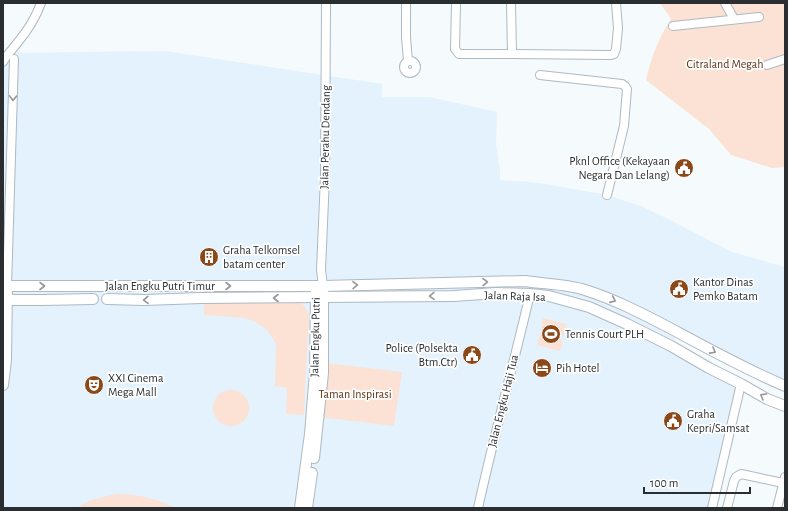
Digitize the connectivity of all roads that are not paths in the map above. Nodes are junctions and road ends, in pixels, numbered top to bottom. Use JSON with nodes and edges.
{"nodes":[{"id":1,"x":41,"y":3,"type":"edge"},
{"id":2,"x":326,"y":3,"type":"edge"},
{"id":3,"x":406,"y":3,"type":"edge"},
{"id":4,"x":456,"y":3,"type":"edge"},
{"id":5,"x":511,"y":3,"type":"edge"},
{"id":6,"x":616,"y":3,"type":"edge"},
{"id":7,"x":725,"y":3,"type":"edge"},
{"id":8,"x":759,"y":17,"type":"dead end"},
{"id":9,"x":734,"y":19,"type":"junction"},
{"id":10,"x":672,"y":26,"type":"dead end"},
{"id":11,"x":512,"y":54,"type":"junction"},
{"id":12,"x":14,"y":59,"type":"dead end"},
{"id":13,"x":785,"y":59,"type":"edge"},
{"id":14,"x":408,"y":60,"type":"dead end"},
{"id":15,"x":4,"y":61,"type":"edge"},
{"id":16,"x":767,"y":64,"type":"dead end"},
{"id":17,"x":540,"y":75,"type":"dead end"},
{"id":18,"x":607,"y":195,"type":"dead end"},
{"id":19,"x":5,"y":286,"type":"edge"},
{"id":20,"x":320,"y":286,"type":"junction"},
{"id":21,"x":530,"y":294,"type":"junction"},
{"id":22,"x":319,"y":297,"type":"junction"},
{"id":23,"x":93,"y":299,"type":"dead end"},
{"id":24,"x":107,"y":299,"type":"dead end"},
{"id":25,"x":5,"y":300,"type":"edge"},
{"id":26,"x":678,"y":333,"type":"junction"},
{"id":27,"x":671,"y":346,"type":"junction"},
{"id":28,"x":741,"y":384,"type":"junction"},
{"id":29,"x":3,"y":385,"type":"edge"},
{"id":30,"x":785,"y":386,"type":"edge"},
{"id":31,"x":785,"y":406,"type":"edge"},
{"id":32,"x":784,"y":480,"type":"edge"},
{"id":33,"x":300,"y":508,"type":"edge"},
{"id":34,"x":307,"y":508,"type":"edge"},
{"id":35,"x":478,"y":508,"type":"edge"},
{"id":36,"x":712,"y":508,"type":"edge"},
{"id":37,"x":727,"y":508,"type":"edge"},
{"id":38,"x":777,"y":508,"type":"edge"}],
"edges":[{"from":1,"to":15,"type":"street"},
{"from":2,"to":20,"type":"street","name":"Jalan Perahu Dendang"},
{"from":3,"to":14,"type":"street"},
{"from":4,"to":11,"type":"street"},
{"from":5,"to":11,"type":"street"},
{"from":6,"to":11,"type":"street"},
{"from":7,"to":9,"type":"street"},
{"from":8,"to":9,"type":"street"},
{"from":9,"to":10,"type":"street"},
{"from":12,"to":19,"type":"street","one_way":true},
{"from":13,"to":16,"type":"street"},
{"from":17,"to":18,"type":"street"},
{"from":19,"to":20,"type":"main road","name":"Jalan Engku Putri Timur","one_way":true},
{"from":19,"to":25,"type":"main road"},
{"from":20,"to":22,"type":"main road","name":"Jalan Engku Putri"},
{"from":20,"to":26,"type":"main road","name":"Jalan Raja Isa","one_way":true},
{"from":21,"to":22,"type":"main road","name":"Jalan Raja Isa","one_way":true},
{"from":21,"to":27,"type":"main road","name":"Jalan Raja Isa"},
{"from":21,"to":35,"type":"street","name":"Jalan Engku Haji Tua"},
{"from":22,"to":24,"type":"main road","name":"Jalan Engku Putri Timur","one_way":true},
{"from":22,"to":33,"type":"main road","name":"Jalan Engku Putri"},
{"from":22,"to":34,"type":"main road","name":"Jalan Engku Putri"},
{"from":23,"to":25,"type":"main road","name":"Jalan Engku Putri Timur"},
{"from":25,"to":29,"type":"main road"},
{"from":26,"to":27,"type":"main road"},
{"from":26,"to":30,"type":"main road","name":"Jalan Raja Isa","one_way":true},
{"from":27,"to":28,"type":"main road","name":"Jalan Raja Isa"},
{"from":31,"to":28,"type":"main road","name":"Jalan Raja Isa","one_way":true},
{"from":28,"to":36,"type":"street"},
{"from":32,"to":37,"type":"street"},
{"from":32,"to":38,"type":"street"}]}
